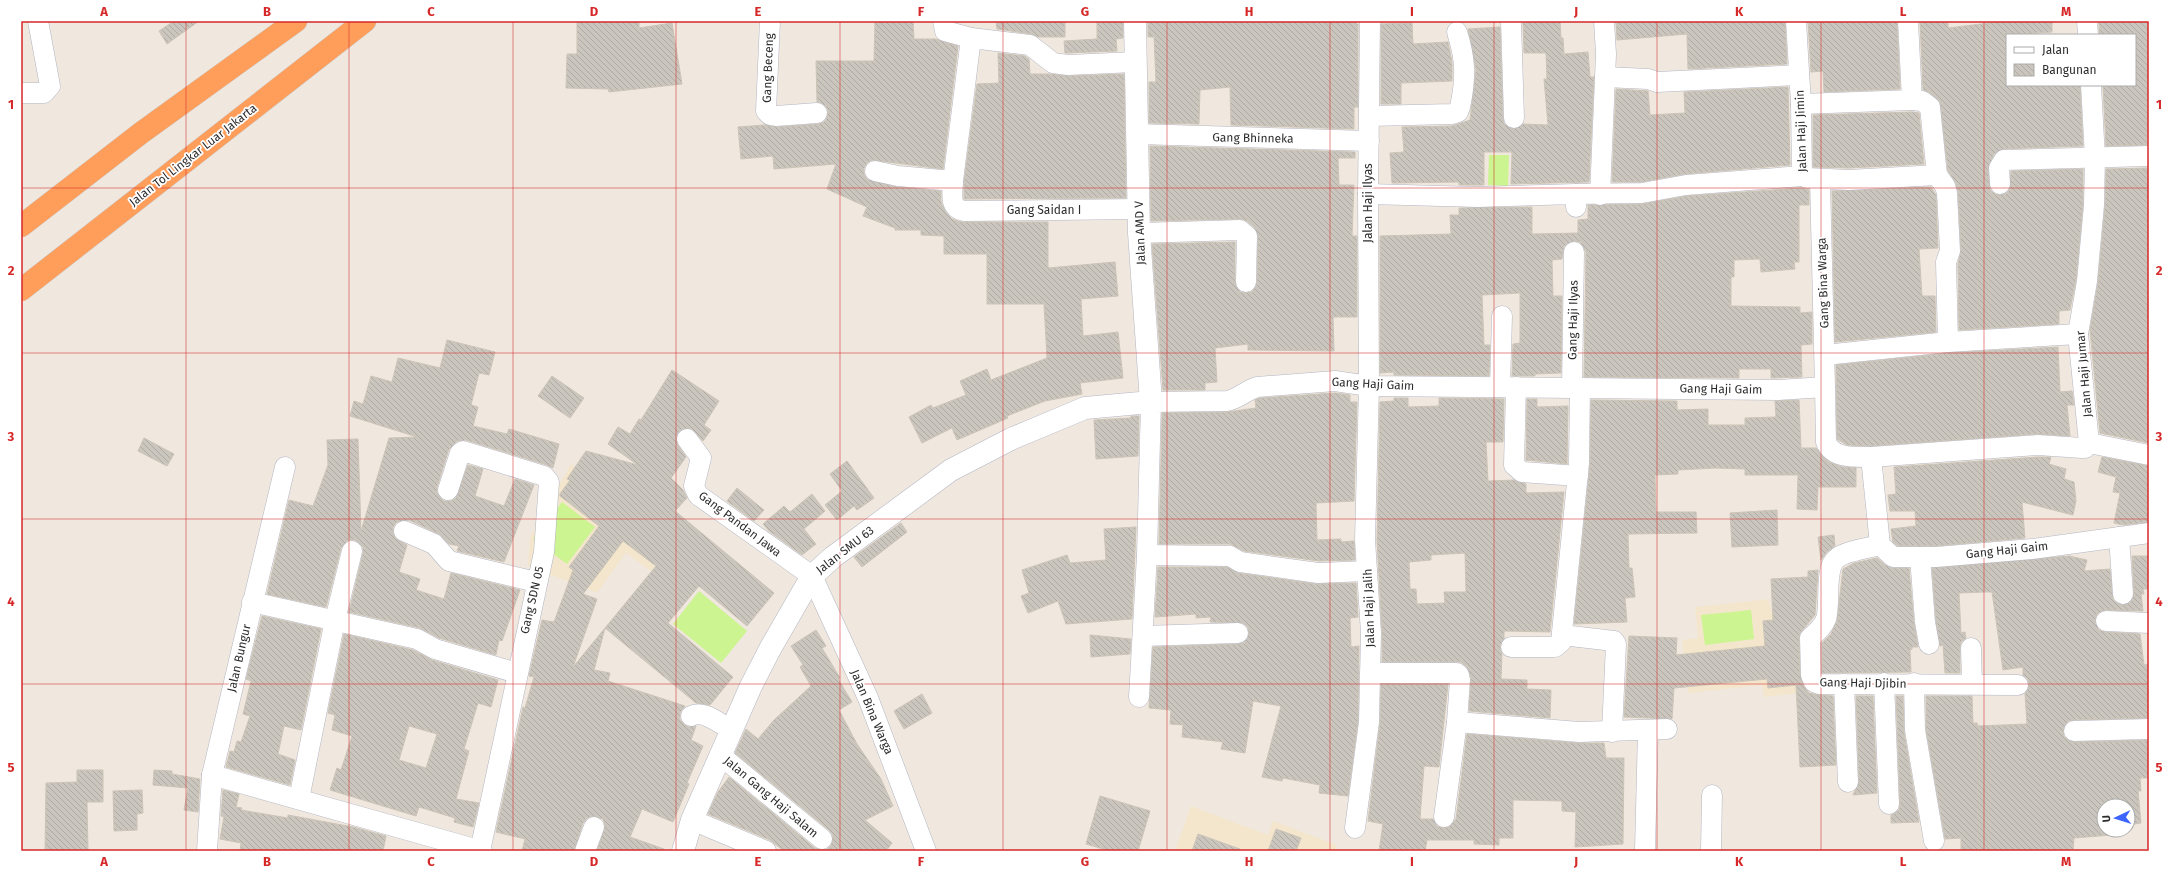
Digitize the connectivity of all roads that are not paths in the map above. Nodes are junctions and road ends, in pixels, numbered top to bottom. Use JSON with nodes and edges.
{"nodes":[{"id":1,"x":38,"y":21,"type":"edge"},
{"id":2,"x":296,"y":21,"type":"edge"},
{"id":3,"x":365,"y":21,"type":"edge"},
{"id":4,"x":770,"y":21,"type":"edge"},
{"id":5,"x":943,"y":21,"type":"edge"},
{"id":6,"x":1136,"y":21,"type":"edge"},
{"id":7,"x":1370,"y":21,"type":"edge"},
{"id":8,"x":1511,"y":21,"type":"edge"},
{"id":9,"x":1604,"y":21,"type":"edge"},
{"id":10,"x":1796,"y":21,"type":"edge"},
{"id":11,"x":1908,"y":21,"type":"edge"},
{"id":12,"x":2087,"y":21,"type":"edge"},
{"id":13,"x":1458,"y":32,"type":"dead end"},
{"id":14,"x":2088,"y":34,"type":"edge"},
{"id":15,"x":971,"y":38,"type":"junction"},
{"id":16,"x":1135,"y":62,"type":"junction"},
{"id":17,"x":1799,"y":75,"type":"junction"},
{"id":18,"x":1605,"y":78,"type":"junction"},
{"id":19,"x":2091,"y":86,"type":"edge"},
{"id":20,"x":21,"y":93,"type":"edge"},
{"id":21,"x":1912,"y":100,"type":"junction"},
{"id":22,"x":1801,"y":104,"type":"junction"},
{"id":23,"x":817,"y":113,"type":"dead end"},
{"id":24,"x":1370,"y":116,"type":"junction"},
{"id":25,"x":1514,"y":118,"type":"dead end"},
{"id":26,"x":1137,"y":134,"type":"junction"},
{"id":27,"x":1369,"y":141,"type":"junction"},
{"id":28,"x":2149,"y":156,"type":"edge"},
{"id":29,"x":2095,"y":158,"type":"junction"},
{"id":30,"x":875,"y":171,"type":"dead end"},
{"id":31,"x":1937,"y":175,"type":"junction"},
{"id":32,"x":1811,"y":178,"type":"junction"},
{"id":33,"x":953,"y":181,"type":"junction"},
{"id":34,"x":2000,"y":184,"type":"dead end"},
{"id":35,"x":1368,"y":194,"type":"junction"},
{"id":36,"x":1600,"y":195,"type":"junction"},
{"id":37,"x":1139,"y":209,"type":"junction"},
{"id":38,"x":21,"y":226,"type":"edge"},
{"id":39,"x":1139,"y":233,"type":"junction"},
{"id":40,"x":1574,"y":252,"type":"dead end"},
{"id":41,"x":1246,"y":282,"type":"dead end"},
{"id":42,"x":21,"y":290,"type":"edge"},
{"id":43,"x":1502,"y":316,"type":"dead end"},
{"id":44,"x":2078,"y":334,"type":"junction"},
{"id":45,"x":1948,"y":342,"type":"junction"},
{"id":46,"x":1825,"y":355,"type":"junction"},
{"id":47,"x":1369,"y":386,"type":"junction"},
{"id":48,"x":1508,"y":387,"type":"junction"},
{"id":49,"x":1825,"y":387,"type":"junction"},
{"id":50,"x":1576,"y":388,"type":"junction"},
{"id":51,"x":1151,"y":402,"type":"junction"},
{"id":52,"x":687,"y":439,"type":"dead end"},
{"id":53,"x":2089,"y":443,"type":"junction"},
{"id":54,"x":2149,"y":455,"type":"edge"},
{"id":55,"x":1871,"y":457,"type":"junction"},
{"id":56,"x":285,"y":467,"type":"dead end"},
{"id":57,"x":1578,"y":476,"type":"junction"},
{"id":58,"x":448,"y":490,"type":"dead end"},
{"id":59,"x":404,"y":531,"type":"dead end"},
{"id":60,"x":2149,"y":533,"type":"edge"},
{"id":61,"x":2119,"y":537,"type":"junction"},
{"id":62,"x":1880,"y":545,"type":"junction"},
{"id":63,"x":352,"y":551,"type":"dead end"},
{"id":64,"x":1147,"y":555,"type":"junction"},
{"id":65,"x":1920,"y":557,"type":"junction"},
{"id":66,"x":1367,"y":571,"type":"junction"},
{"id":67,"x":812,"y":576,"type":"junction"},
{"id":68,"x":536,"y":582,"type":"junction"},
{"id":69,"x":2123,"y":594,"type":"dead end"},
{"id":70,"x":252,"y":602,"type":"junction"},
{"id":71,"x":335,"y":620,"type":"junction"},
{"id":72,"x":2106,"y":621,"type":"dead end"},
{"id":73,"x":2149,"y":623,"type":"edge"},
{"id":74,"x":1238,"y":633,"type":"dead end"},
{"id":75,"x":1562,"y":635,"type":"junction"},
{"id":76,"x":1143,"y":636,"type":"junction"},
{"id":77,"x":1929,"y":644,"type":"dead end"},
{"id":78,"x":1511,"y":647,"type":"dead end"},
{"id":79,"x":1971,"y":648,"type":"dead end"},
{"id":80,"x":517,"y":673,"type":"junction"},
{"id":81,"x":1370,"y":673,"type":"junction"},
{"id":82,"x":1914,"y":683,"type":"junction"},
{"id":83,"x":1844,"y":684,"type":"junction"},
{"id":84,"x":1884,"y":684,"type":"junction"},
{"id":85,"x":1972,"y":684,"type":"junction"},
{"id":86,"x":2018,"y":685,"type":"dead end"},
{"id":87,"x":1139,"y":697,"type":"dead end"},
{"id":88,"x":691,"y":716,"type":"dead end"},
{"id":89,"x":1457,"y":722,"type":"junction"},
{"id":90,"x":1667,"y":729,"type":"dead end"},
{"id":91,"x":2149,"y":729,"type":"edge"},
{"id":92,"x":731,"y":730,"type":"junction"},
{"id":93,"x":1648,"y":730,"type":"junction"},
{"id":94,"x":2074,"y":731,"type":"dead end"},
{"id":95,"x":1612,"y":732,"type":"junction"},
{"id":96,"x":720,"y":755,"type":"junction"},
{"id":97,"x":212,"y":775,"type":"junction"},
{"id":98,"x":1848,"y":782,"type":"dead end"},
{"id":99,"x":1712,"y":795,"type":"dead end"},
{"id":100,"x":299,"y":799,"type":"junction"},
{"id":101,"x":1889,"y":804,"type":"dead end"},
{"id":102,"x":1444,"y":817,"type":"dead end"},
{"id":103,"x":692,"y":820,"type":"junction"},
{"id":104,"x":594,"y":827,"type":"dead end"},
{"id":105,"x":1355,"y":828,"type":"dead end"},
{"id":106,"x":822,"y":839,"type":"dead end"},
{"id":107,"x":1934,"y":841,"type":"dead end"},
{"id":108,"x":1645,"y":850,"type":"dead end"},
{"id":109,"x":207,"y":851,"type":"edge"},
{"id":110,"x":481,"y":851,"type":"edge"},
{"id":111,"x":585,"y":851,"type":"edge"},
{"id":112,"x":683,"y":851,"type":"edge"},
{"id":113,"x":766,"y":851,"type":"edge"},
{"id":114,"x":926,"y":851,"type":"edge"},
{"id":115,"x":1711,"y":851,"type":"edge"}],
"edges":[{"from":1,"to":20,"type":"street"},
{"from":2,"to":38,"type":"highway"},
{"from":3,"to":42,"type":"highway","name":"Jalan Tol Lingkar Luar Jakarta"},
{"from":4,"to":23,"type":"street","name":"Gang Beceng"},
{"from":5,"to":15,"type":"street"},
{"from":6,"to":16,"type":"street","name":"Jalan AMD V"},
{"from":7,"to":24,"type":"street","name":"Jalan Haji Ilyas"},
{"from":8,"to":25,"type":"street"},
{"from":9,"to":18,"type":"street"},
{"from":10,"to":17,"type":"street","name":"Jalan Haji Jimin"},
{"from":11,"to":21,"type":"street"},
{"from":12,"to":14,"type":"street"},
{"from":13,"to":24,"type":"street"},
{"from":15,"to":16,"type":"street"},
{"from":15,"to":33,"type":"street"},
{"from":16,"to":26,"type":"street","name":"Jalan AMD V"},
{"from":17,"to":18,"type":"street"},
{"from":17,"to":22,"type":"street","name":"Jalan Haji Jimin"},
{"from":18,"to":36,"type":"street"},
{"from":19,"to":29,"type":"street","name":"Jalan Haji Jumar"},
{"from":21,"to":22,"type":"street"},
{"from":21,"to":31,"type":"street"},
{"from":22,"to":32,"type":"street","name":"Jalan Haji Jimin"},
{"from":24,"to":27,"type":"street","name":"Jalan Haji Ilyas"},
{"from":26,"to":27,"type":"street","name":"Gang Bhinneka"},
{"from":26,"to":37,"type":"street","name":"Jalan AMD V"},
{"from":27,"to":35,"type":"street","name":"Jalan Haji Ilyas"},
{"from":28,"to":29,"type":"street"},
{"from":29,"to":34,"type":"street"},
{"from":29,"to":44,"type":"street","name":"Jalan Haji Jumar"},
{"from":30,"to":33,"type":"street"},
{"from":31,"to":32,"type":"street","name":"Jalan Haji Jimin"},
{"from":31,"to":45,"type":"street"},
{"from":32,"to":36,"type":"street"},
{"from":32,"to":46,"type":"street","name":"Gang Bina Warga"},
{"from":33,"to":37,"type":"street","name":"Gang Saidan I"},
{"from":35,"to":36,"type":"street"},
{"from":35,"to":47,"type":"street","name":"Jalan Haji Ilyas"},
{"from":37,"to":39,"type":"street","name":"Jalan AMD V"},
{"from":39,"to":41,"type":"street"},
{"from":39,"to":51,"type":"street","name":"Jalan AMD V"},
{"from":40,"to":50,"type":"street","name":"Gang Haji Ilyas"},
{"from":43,"to":48,"type":"street"},
{"from":44,"to":45,"type":"street"},
{"from":44,"to":53,"type":"street","name":"Jalan Haji Jumar"},
{"from":45,"to":46,"type":"street"},
{"from":46,"to":49,"type":"street","name":"Gang Bina Warga"},
{"from":47,"to":48,"type":"street","name":"Gang Haji Gaim"},
{"from":47,"to":51,"type":"street","name":"Gang Haji Gaim"},
{"from":47,"to":66,"type":"street","name":"Jalan Haji Jalih"},
{"from":48,"to":50,"type":"street","name":"Gang Haji Gaim"},
{"from":48,"to":57,"type":"street"},
{"from":49,"to":50,"type":"street","name":"Gang Haji Gaim"},
{"from":49,"to":55,"type":"street"},
{"from":50,"to":57,"type":"street","name":"Gang Haji Ilyas"},
{"from":51,"to":64,"type":"street"},
{"from":51,"to":67,"type":"street","name":"Jalan SMU 63"},
{"from":52,"to":67,"type":"street","name":"Gang Pandan Jawa"},
{"from":53,"to":54,"type":"street"},
{"from":53,"to":55,"type":"street"},
{"from":55,"to":62,"type":"street"},
{"from":56,"to":70,"type":"street","name":"Jalan Bungur"},
{"from":57,"to":75,"type":"street","name":"Gang Haji Ilyas"},
{"from":58,"to":68,"type":"street","name":"Gang SDN 05"},
{"from":59,"to":68,"type":"street"},
{"from":60,"to":61,"type":"street","name":"Gang Haji Gaim"},
{"from":61,"to":65,"type":"street","name":"Gang Haji Gaim"},
{"from":61,"to":69,"type":"street"},
{"from":62,"to":65,"type":"street","name":"Gang Haji Gaim"},
{"from":62,"to":83,"type":"street","name":"Gang Haji Djibin"},
{"from":63,"to":71,"type":"street"},
{"from":64,"to":66,"type":"street"},
{"from":64,"to":76,"type":"street"},
{"from":65,"to":77,"type":"street"},
{"from":66,"to":81,"type":"street","name":"Jalan Haji Jalih"},
{"from":67,"to":92,"type":"street","name":"Jalan SMU 63"},
{"from":67,"to":114,"type":"street","name":"Jalan Bina Warga"},
{"from":68,"to":80,"type":"street","name":"Gang SDN 05"},
{"from":70,"to":71,"type":"street"},
{"from":70,"to":97,"type":"street","name":"Jalan Bungur"},
{"from":71,"to":80,"type":"street"},
{"from":71,"to":100,"type":"street"},
{"from":72,"to":73,"type":"street"},
{"from":74,"to":76,"type":"street"},
{"from":75,"to":78,"type":"street"},
{"from":75,"to":95,"type":"street"},
{"from":76,"to":87,"type":"street"},
{"from":79,"to":85,"type":"street"},
{"from":80,"to":110,"type":"street","name":"Gang SDN 05"},
{"from":81,"to":89,"type":"street"},
{"from":81,"to":105,"type":"street","name":"Jalan Haji Jalih"},
{"from":82,"to":84,"type":"street","name":"Gang Haji Djibin"},
{"from":82,"to":85,"type":"street","name":"Gang Haji Djibin"},
{"from":82,"to":107,"type":"street"},
{"from":83,"to":84,"type":"street","name":"Gang Haji Djibin"},
{"from":83,"to":98,"type":"street"},
{"from":84,"to":101,"type":"street"},
{"from":85,"to":86,"type":"street","name":"Gang Haji Djibin"},
{"from":88,"to":92,"type":"street"},
{"from":89,"to":95,"type":"street"},
{"from":89,"to":102,"type":"street"},
{"from":90,"to":93,"type":"street"},
{"from":91,"to":94,"type":"street"},
{"from":92,"to":96,"type":"street","name":"Jalan SMU 63"},
{"from":93,"to":95,"type":"street"},
{"from":93,"to":108,"type":"street"},
{"from":96,"to":103,"type":"street","name":"Jalan SMU 63"},
{"from":96,"to":106,"type":"street","name":"Jalan Gang Haji Salam"},
{"from":97,"to":100,"type":"street"},
{"from":97,"to":109,"type":"street","name":"Jalan Bungur"},
{"from":99,"to":115,"type":"street"},
{"from":100,"to":110,"type":"street"},
{"from":103,"to":112,"type":"street","name":"Jalan SMU 63"},
{"from":103,"to":113,"type":"street"},
{"from":104,"to":111,"type":"street"}]}
